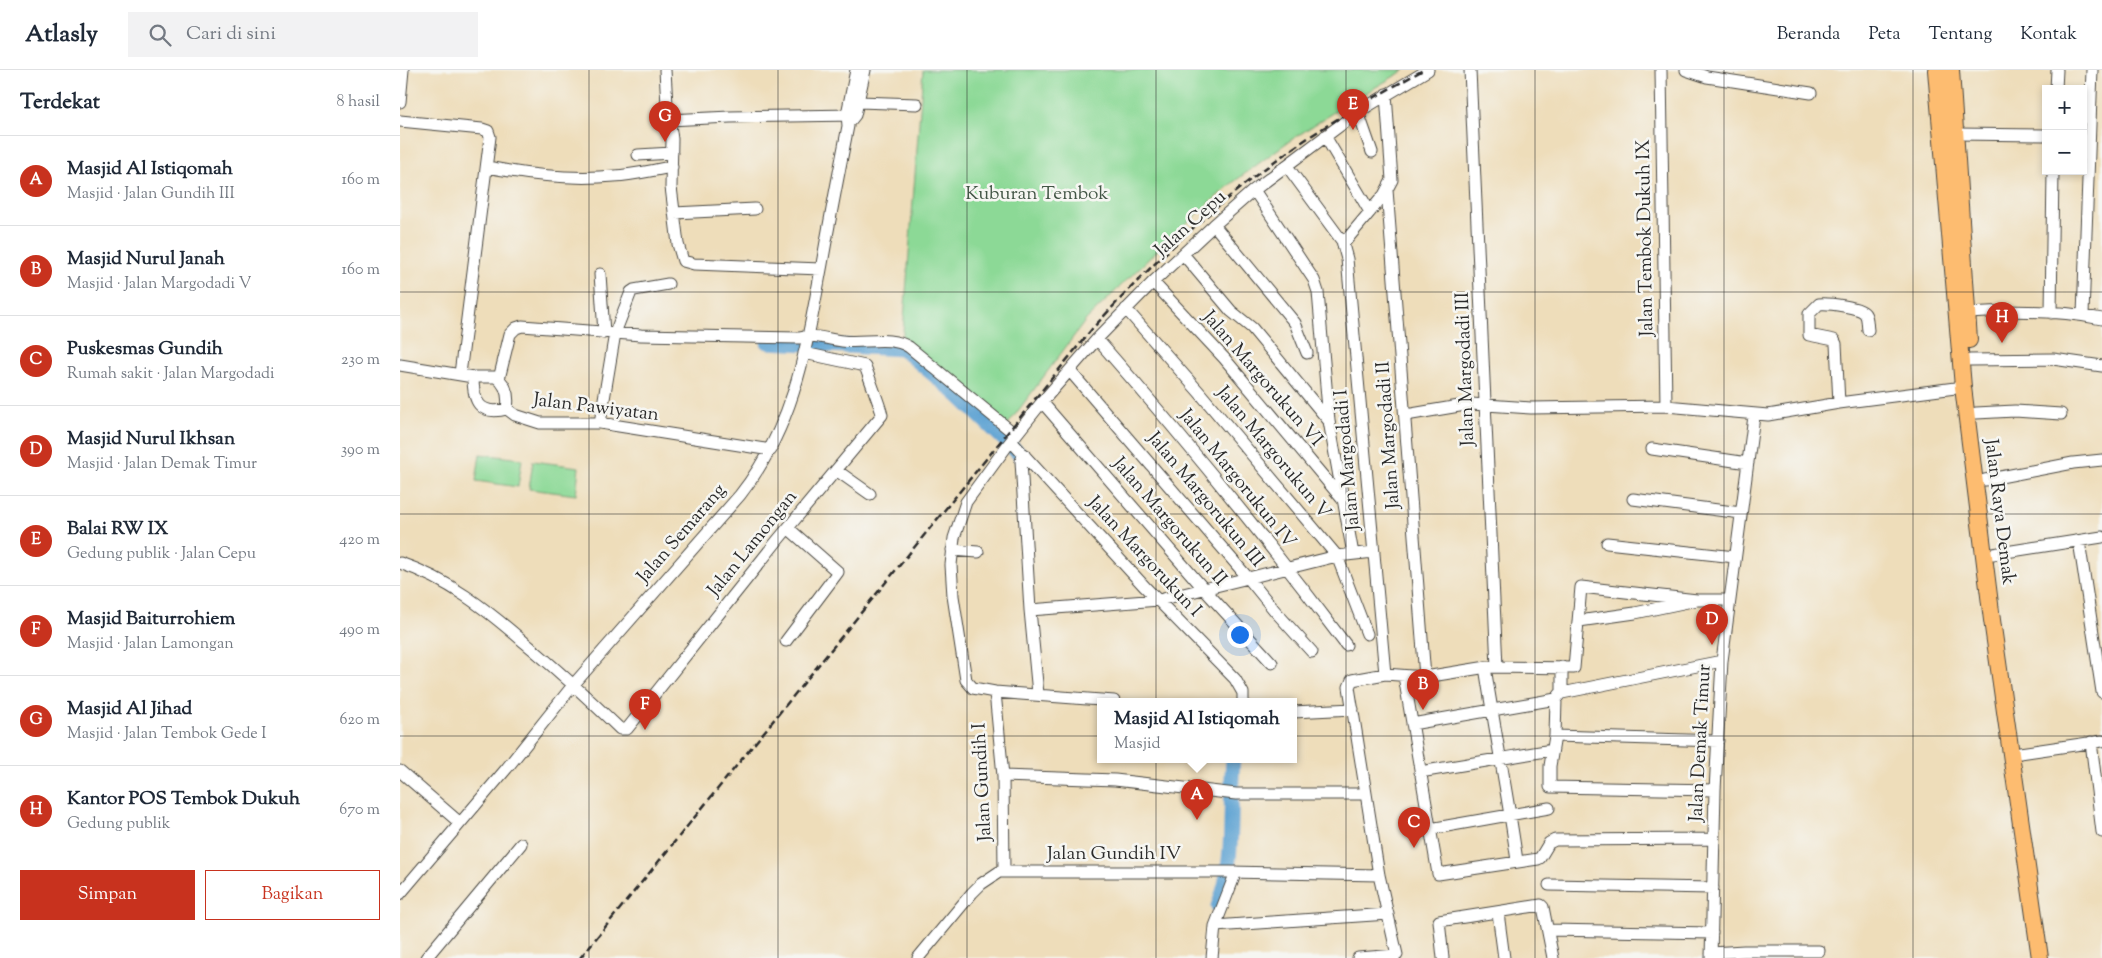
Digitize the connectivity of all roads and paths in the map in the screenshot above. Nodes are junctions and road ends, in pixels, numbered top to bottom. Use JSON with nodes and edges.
{"nodes":[{"id":1,"x":403,"y":70,"type":"edge"},
{"id":2,"x":664,"y":70,"type":"edge"},
{"id":3,"x":856,"y":70,"type":"edge"},
{"id":4,"x":865,"y":70,"type":"edge"},
{"id":5,"x":1428,"y":70,"type":"edge"},
{"id":6,"x":1470,"y":70,"type":"edge"},
{"id":7,"x":1661,"y":70,"type":"edge"},
{"id":8,"x":1686,"y":70,"type":"edge"},
{"id":9,"x":1936,"y":70,"type":"edge"},
{"id":10,"x":1951,"y":70,"type":"edge"},
{"id":11,"x":2057,"y":70,"type":"edge"},
{"id":12,"x":2092,"y":70,"type":"edge"},
{"id":13,"x":2056,"y":85,"type":"edge"},
{"id":14,"x":1811,"y":93,"type":"dead end"},
{"id":15,"x":1386,"y":94,"type":"junction"},
{"id":16,"x":400,"y":102,"type":"edge"},
{"id":17,"x":859,"y":102,"type":"junction"},
{"id":18,"x":918,"y":104,"type":"dead end"},
{"id":19,"x":1358,"y":112,"type":"junction"},
{"id":20,"x":851,"y":114,"type":"junction"},
{"id":21,"x":669,"y":120,"type":"junction"},
{"id":22,"x":400,"y":121,"type":"edge"},
{"id":23,"x":1956,"y":134,"type":"junction"},
{"id":24,"x":2042,"y":134,"type":"edge"},
{"id":25,"x":1325,"y":136,"type":"junction"},
{"id":26,"x":1372,"y":152,"type":"dead end"},
{"id":27,"x":672,"y":153,"type":"junction"},
{"id":28,"x":638,"y":155,"type":"dead end"},
{"id":29,"x":1287,"y":166,"type":"junction"},
{"id":30,"x":487,"y":167,"type":"junction"},
{"id":31,"x":672,"y":167,"type":"junction"},
{"id":32,"x":2053,"y":175,"type":"edge"},
{"id":33,"x":1254,"y":190,"type":"junction"},
{"id":34,"x":1387,"y":190,"type":"junction"},
{"id":35,"x":1953,"y":196,"type":"junction"},
{"id":36,"x":755,"y":209,"type":"dead end"},
{"id":37,"x":1370,"y":212,"type":"junction"},
{"id":38,"x":674,"y":213,"type":"junction"},
{"id":39,"x":1214,"y":225,"type":"junction"},
{"id":40,"x":1343,"y":244,"type":"junction"},
{"id":41,"x":1184,"y":254,"type":"junction"},
{"id":42,"x":821,"y":269,"type":"junction"},
{"id":43,"x":600,"y":274,"type":"dead end"},
{"id":44,"x":1153,"y":282,"type":"junction"},
{"id":45,"x":668,"y":284,"type":"dead end"},
{"id":46,"x":1126,"y":309,"type":"junction"},
{"id":47,"x":1967,"y":313,"type":"junction"},
{"id":48,"x":2051,"y":313,"type":"junction"},
{"id":49,"x":2082,"y":315,"type":"junction"},
{"id":50,"x":2102,"y":319,"type":"edge"},
{"id":51,"x":1868,"y":330,"type":"dead end"},
{"id":52,"x":609,"y":333,"type":"junction"},
{"id":53,"x":1097,"y":339,"type":"junction"},
{"id":54,"x":806,"y":345,"type":"junction"},
{"id":55,"x":1307,"y":353,"type":"dead end"},
{"id":56,"x":1970,"y":360,"type":"junction"},
{"id":57,"x":400,"y":365,"type":"edge"},
{"id":58,"x":2102,"y":366,"type":"edge"},
{"id":59,"x":1070,"y":371,"type":"junction"},
{"id":60,"x":460,"y":374,"type":"junction"},
{"id":61,"x":473,"y":377,"type":"junction"},
{"id":62,"x":499,"y":379,"type":"junction"},
{"id":63,"x":1963,"y":387,"type":"junction"},
{"id":64,"x":1042,"y":402,"type":"junction"},
{"id":65,"x":1839,"y":404,"type":"junction"},
{"id":66,"x":1485,"y":405,"type":"junction"},
{"id":67,"x":1666,"y":406,"type":"junction"},
{"id":68,"x":506,"y":409,"type":"junction"},
{"id":69,"x":1976,"y":413,"type":"junction"},
{"id":70,"x":2061,"y":414,"type":"dead end"},
{"id":71,"x":1406,"y":415,"type":"junction"},
{"id":72,"x":1754,"y":416,"type":"junction"},
{"id":73,"x":1329,"y":421,"type":"junction"},
{"id":74,"x":600,"y":423,"type":"junction"},
{"id":75,"x":1011,"y":441,"type":"junction"},
{"id":76,"x":1652,"y":449,"type":"dead end"},
{"id":77,"x":771,"y":450,"type":"junction"},
{"id":78,"x":1023,"y":457,"type":"junction"},
{"id":79,"x":2102,"y":460,"type":"edge"},
{"id":80,"x":1748,"y":464,"type":"junction"},
{"id":81,"x":836,"y":470,"type":"junction"},
{"id":82,"x":1985,"y":480,"type":"junction"},
{"id":83,"x":870,"y":494,"type":"dead end"},
{"id":84,"x":1633,"y":499,"type":"dead end"},
{"id":85,"x":1343,"y":500,"type":"junction"},
{"id":86,"x":1741,"y":513,"type":"junction"},
{"id":87,"x":788,"y":528,"type":"junction"},
{"id":88,"x":2102,"y":537,"type":"edge"},
{"id":89,"x":2078,"y":541,"type":"junction"},
{"id":90,"x":1607,"y":543,"type":"dead end"},
{"id":91,"x":952,"y":550,"type":"junction"},
{"id":92,"x":978,"y":552,"type":"dead end"},
{"id":93,"x":1374,"y":552,"type":"junction"},
{"id":94,"x":1353,"y":554,"type":"junction"},
{"id":95,"x":1994,"y":554,"type":"junction"},
{"id":96,"x":1337,"y":556,"type":"junction"},
{"id":97,"x":1735,"y":557,"type":"junction"},
{"id":98,"x":400,"y":563,"type":"edge"},
{"id":99,"x":1288,"y":568,"type":"junction"},
{"id":100,"x":1250,"y":579,"type":"junction"},
{"id":101,"x":1203,"y":588,"type":"junction"},
{"id":102,"x":1156,"y":600,"type":"junction"},
{"id":103,"x":1698,"y":600,"type":"junction"},
{"id":104,"x":1730,"y":600,"type":"junction"},
{"id":105,"x":1030,"y":610,"type":"junction"},
{"id":106,"x":1578,"y":620,"type":"junction"},
{"id":107,"x":1367,"y":634,"type":"dead end"},
{"id":108,"x":786,"y":641,"type":"dead end"},
{"id":109,"x":1346,"y":645,"type":"dead end"},
{"id":110,"x":1312,"y":652,"type":"dead end"},
{"id":111,"x":1722,"y":661,"type":"junction"},
{"id":112,"x":1272,"y":663,"type":"dead end"},
{"id":113,"x":1497,"y":666,"type":"junction"},
{"id":114,"x":1485,"y":667,"type":"junction"},
{"id":115,"x":1562,"y":667,"type":"junction"},
{"id":116,"x":1385,"y":674,"type":"junction"},
{"id":117,"x":1404,"y":676,"type":"junction"},
{"id":118,"x":1425,"y":677,"type":"junction"},
{"id":119,"x":574,"y":684,"type":"junction"},
{"id":120,"x":995,"y":692,"type":"junction"},
{"id":121,"x":2102,"y":692,"type":"edge"},
{"id":122,"x":1038,"y":694,"type":"junction"},
{"id":123,"x":1559,"y":696,"type":"junction"},
{"id":124,"x":2007,"y":696,"type":"junction"},
{"id":125,"x":1242,"y":698,"type":"edge"},
{"id":126,"x":1097,"y":699,"type":"edge"},
{"id":127,"x":1353,"y":709,"type":"junction"},
{"id":128,"x":1490,"y":710,"type":"junction"},
{"id":129,"x":1297,"y":712,"type":"edge"},
{"id":130,"x":1412,"y":724,"type":"junction"},
{"id":131,"x":1555,"y":736,"type":"junction"},
{"id":132,"x":2097,"y":741,"type":"edge"},
{"id":133,"x":1718,"y":742,"type":"junction"},
{"id":134,"x":1552,"y":750,"type":"junction"},
{"id":135,"x":2020,"y":753,"type":"junction"},
{"id":136,"x":1500,"y":760,"type":"junction"},
{"id":137,"x":400,"y":771,"type":"edge"},
{"id":138,"x":1420,"y":772,"type":"junction"},
{"id":139,"x":1003,"y":776,"type":"junction"},
{"id":140,"x":1715,"y":790,"type":"junction"},
{"id":141,"x":1366,"y":794,"type":"junction"},
{"id":142,"x":1549,"y":808,"type":"dead end"},
{"id":143,"x":1511,"y":815,"type":"junction"},
{"id":144,"x":460,"y":823,"type":"junction"},
{"id":145,"x":1430,"y":829,"type":"junction"},
{"id":146,"x":2102,"y":832,"type":"edge"},
{"id":147,"x":1714,"y":839,"type":"junction"},
{"id":148,"x":521,"y":844,"type":"dead end"},
{"id":149,"x":1518,"y":862,"type":"junction"},
{"id":150,"x":1004,"y":871,"type":"junction"},
{"id":151,"x":1230,"y":872,"type":"junction"},
{"id":152,"x":1379,"y":875,"type":"junction"},
{"id":153,"x":1549,"y":885,"type":"dead end"},
{"id":154,"x":1713,"y":888,"type":"junction"},
{"id":155,"x":400,"y":894,"type":"edge"},
{"id":156,"x":1498,"y":912,"type":"junction"},
{"id":157,"x":1388,"y":914,"type":"junction"},
{"id":158,"x":1216,"y":926,"type":"junction"},
{"id":159,"x":1550,"y":930,"type":"dead end"},
{"id":160,"x":1712,"y":933,"type":"junction"},
{"id":161,"x":1819,"y":951,"type":"dead end"},
{"id":162,"x":1744,"y":955,"type":"edge"},
{"id":163,"x":1717,"y":956,"type":"edge"},
{"id":164,"x":426,"y":958,"type":"edge"},
{"id":165,"x":918,"y":958,"type":"edge"},
{"id":166,"x":1212,"y":958,"type":"edge"},
{"id":167,"x":1358,"y":958,"type":"edge"},
{"id":168,"x":1443,"y":958,"type":"edge"},
{"id":169,"x":1504,"y":958,"type":"edge"},
{"id":170,"x":1553,"y":958,"type":"edge"},
{"id":171,"x":2040,"y":958,"type":"edge"},
{"id":172,"x":2050,"y":958,"type":"edge"}],
"edges":[{"from":1,"to":16,"type":"street"},
{"from":2,"to":21,"type":"street"},
{"from":3,"to":20,"type":"street","name":"Jalan Semarang"},
{"from":4,"to":17,"type":"street","name":"Jalan Semarang"},
{"from":5,"to":15,"type":"street","name":"Jalan Cepu"},
{"from":6,"to":66,"type":"street","name":"Jalan Margodadi III"},
{"from":7,"to":67,"type":"street","name":"Jalan Tembok Dukuh IX"},
{"from":8,"to":14,"type":"street"},
{"from":9,"to":35,"type":"highway","name":"Jalan Raya Demak"},
{"from":10,"to":23,"type":"highway","name":"Jalan Raya Demak"},
{"from":11,"to":13,"type":"street"},
{"from":12,"to":49,"type":"street"},
{"from":15,"to":19,"type":"street","name":"Jalan Cepu"},
{"from":15,"to":34,"type":"street"},
{"from":17,"to":18,"type":"street"},
{"from":17,"to":20,"type":"street","name":"Jalan Semarang"},
{"from":19,"to":25,"type":"street","name":"Jalan Cepu"},
{"from":19,"to":26,"type":"street"},
{"from":20,"to":21,"type":"street"},
{"from":20,"to":42,"type":"street","name":"Jalan Semarang"},
{"from":21,"to":27,"type":"street"},
{"from":22,"to":30,"type":"street"},
{"from":23,"to":24,"type":"street"},
{"from":23,"to":35,"type":"highway","name":"Jalan Raya Demak"},
{"from":25,"to":29,"type":"street","name":"Jalan Cepu"},
{"from":25,"to":37,"type":"street"},
{"from":27,"to":28,"type":"street"},
{"from":27,"to":31,"type":"street"},
{"from":29,"to":33,"type":"street","name":"Jalan Cepu"},
{"from":29,"to":40,"type":"street"},
{"from":30,"to":31,"type":"street"},
{"from":30,"to":60,"type":"street"},
{"from":31,"to":38,"type":"street"},
{"from":32,"to":48,"type":"street"},
{"from":33,"to":39,"type":"street","name":"Jalan Cepu"},
{"from":33,"to":73,"type":"street"},
{"from":34,"to":37,"type":"street"},
{"from":34,"to":71,"type":"street","name":"Jalan Margodadi II"},
{"from":35,"to":47,"type":"highway","name":"Jalan Raya Demak"},
{"from":35,"to":63,"type":"highway","name":"Jalan Raya Demak"},
{"from":36,"to":38,"type":"street"},
{"from":37,"to":40,"type":"street"},
{"from":38,"to":42,"type":"street"},
{"from":39,"to":41,"type":"street","name":"Jalan Cepu"},
{"from":39,"to":55,"type":"street"},
{"from":40,"to":93,"type":"street","name":"Jalan Margodadi I"},
{"from":41,"to":44,"type":"street","name":"Jalan Cepu"},
{"from":41,"to":73,"type":"street"},
{"from":42,"to":54,"type":"street","name":"Jalan Semarang"},
{"from":43,"to":52,"type":"street"},
{"from":44,"to":46,"type":"street","name":"Jalan Cepu"},
{"from":44,"to":85,"type":"street","name":"Jalan Margorukun VI"},
{"from":45,"to":52,"type":"street"},
{"from":46,"to":53,"type":"street","name":"Jalan Cepu"},
{"from":46,"to":96,"type":"street","name":"Jalan Margorukun V"},
{"from":47,"to":48,"type":"street"},
{"from":47,"to":56,"type":"highway","name":"Jalan Raya Demak"},
{"from":48,"to":49,"type":"street"},
{"from":49,"to":50,"type":"street"},
{"from":51,"to":65,"type":"street"},
{"from":52,"to":54,"type":"street"},
{"from":52,"to":62,"type":"street"},
{"from":52,"to":74,"type":"street"},
{"from":53,"to":59,"type":"street","name":"Jalan Cepu"},
{"from":53,"to":99,"type":"street","name":"Jalan Margorukun IV"},
{"from":54,"to":75,"type":"street","name":"Jalan Margorukun I"},
{"from":54,"to":77,"type":"street","name":"Jalan Semarang"},
{"from":54,"to":81,"type":"street","name":"Jalan Lamongan"},
{"from":56,"to":58,"type":"street"},
{"from":56,"to":69,"type":"highway","name":"Jalan Raya Demak"},
{"from":57,"to":60,"type":"street"},
{"from":59,"to":64,"type":"street","name":"Jalan Cepu"},
{"from":59,"to":100,"type":"street","name":"Jalan Margorukun III"},
{"from":60,"to":61,"type":"street"},
{"from":61,"to":62,"type":"street"},
{"from":61,"to":68,"type":"street","name":"Jalan Pawiyatan"},
{"from":62,"to":68,"type":"street"},
{"from":63,"to":65,"type":"street"},
{"from":63,"to":124,"type":"highway","name":"Jalan Raya Demak"},
{"from":64,"to":75,"type":"street","name":"Jalan Cepu"},
{"from":64,"to":101,"type":"street","name":"Jalan Margorukun II"},
{"from":65,"to":72,"type":"street"},
{"from":66,"to":67,"type":"street"},
{"from":66,"to":71,"type":"street"},
{"from":66,"to":113,"type":"street","name":"Jalan Margodadi III"},
{"from":67,"to":72,"type":"street"},
{"from":68,"to":74,"type":"street","name":"Jalan Pawiyatan"},
{"from":69,"to":70,"type":"street"},
{"from":69,"to":82,"type":"highway","name":"Jalan Raya Demak"},
{"from":71,"to":118,"type":"street","name":"Jalan Margodadi II"},
{"from":72,"to":80,"type":"street","name":"Jalan Demak Timur"},
{"from":73,"to":85,"type":"street"},
{"from":74,"to":77,"type":"street","name":"Jalan Pawiyatan"},
{"from":75,"to":78,"type":"street","name":"Jalan Margorukun I"},
{"from":75,"to":91,"type":"street","name":"Jalan Cepu"},
{"from":76,"to":80,"type":"street"},
{"from":77,"to":119,"type":"street","name":"Jalan Semarang"},
{"from":78,"to":102,"type":"street","name":"Jalan Margorukun I"},
{"from":78,"to":105,"type":"street"},
{"from":79,"to":82,"type":"street"},
{"from":80,"to":86,"type":"street","name":"Jalan Demak Timur"},
{"from":81,"to":83,"type":"street"},
{"from":81,"to":87,"type":"street","name":"Jalan Lamongan"},
{"from":82,"to":95,"type":"highway","name":"Jalan Raya Demak"},
{"from":84,"to":86,"type":"street"},
{"from":85,"to":94,"type":"street"},
{"from":86,"to":97,"type":"street","name":"Jalan Demak Timur"},
{"from":87,"to":108,"type":"street"},
{"from":87,"to":119,"type":"street","name":"Jalan Lamongan"},
{"from":88,"to":89,"type":"street"},
{"from":89,"to":95,"type":"street"},
{"from":89,"to":121,"type":"street"},
{"from":90,"to":97,"type":"street"},
{"from":91,"to":92,"type":"street"},
{"from":91,"to":120,"type":"street","name":"Jalan Cepu"},
{"from":93,"to":94,"type":"street"},
{"from":93,"to":116,"type":"street","name":"Jalan Margodadi I"},
{"from":94,"to":96,"type":"street"},
{"from":95,"to":124,"type":"highway","name":"Jalan Raya Demak"},
{"from":96,"to":99,"type":"street"},
{"from":96,"to":107,"type":"street","name":"Jalan Margorukun V"},
{"from":97,"to":104,"type":"street","name":"Jalan Demak Timur"},
{"from":98,"to":119,"type":"street"},
{"from":99,"to":100,"type":"street"},
{"from":99,"to":109,"type":"street","name":"Jalan Margorukun IV"},
{"from":100,"to":101,"type":"street"},
{"from":100,"to":110,"type":"street","name":"Jalan Margorukun III"},
{"from":101,"to":102,"type":"street"},
{"from":101,"to":112,"type":"street","name":"Jalan Margorukun II"},
{"from":102,"to":105,"type":"street"},
{"from":102,"to":125,"type":"street","name":"Jalan Margorukun I"},
{"from":103,"to":104,"type":"street"},
{"from":103,"to":106,"type":"street"},
{"from":103,"to":106,"type":"street"},
{"from":104,"to":111,"type":"street","name":"Jalan Demak Timur"},
{"from":105,"to":122,"type":"street"},
{"from":106,"to":115,"type":"street"},
{"from":111,"to":123,"type":"street"},
{"from":111,"to":133,"type":"street","name":"Jalan Demak Timur"},
{"from":113,"to":114,"type":"street"},
{"from":113,"to":115,"type":"street"},
{"from":114,"to":118,"type":"street"},
{"from":114,"to":128,"type":"street"},
{"from":115,"to":123,"type":"street"},
{"from":116,"to":117,"type":"street"},
{"from":116,"to":127,"type":"street"},
{"from":117,"to":118,"type":"street"},
{"from":117,"to":130,"type":"street"},
{"from":119,"to":144,"type":"street","name":"Jalan Semarang"},
{"from":120,"to":122,"type":"street","name":"Jalan Cepu"},
{"from":120,"to":139,"type":"street","name":"Jalan Gundih I"},
{"from":122,"to":126,"type":"street","name":"Jalan Cepu"},
{"from":123,"to":128,"type":"street"},
{"from":123,"to":131,"type":"street"},
{"from":124,"to":135,"type":"highway","name":"Jalan Raya Demak"},
{"from":124,"to":171,"type":"highway","name":"Jalan Raya Demak"},
{"from":127,"to":129,"type":"street"},
{"from":127,"to":141,"type":"street"},
{"from":128,"to":130,"type":"street"},
{"from":128,"to":136,"type":"street"},
{"from":130,"to":138,"type":"street"},
{"from":131,"to":133,"type":"street"},
{"from":131,"to":134,"type":"street"},
{"from":132,"to":135,"type":"street"},
{"from":132,"to":146,"type":"street"},
{"from":133,"to":140,"type":"street","name":"Jalan Demak Timur"},
{"from":134,"to":136,"type":"street"},
{"from":134,"to":140,"type":"street"},
{"from":135,"to":172,"type":"highway","name":"Jalan Raya Demak"},
{"from":136,"to":138,"type":"street"},
{"from":136,"to":143,"type":"street"},
{"from":137,"to":144,"type":"street"},
{"from":138,"to":145,"type":"street"},
{"from":139,"to":141,"type":"street"},
{"from":139,"to":150,"type":"street","name":"Jalan Gundih I"},
{"from":140,"to":147,"type":"street","name":"Jalan Demak Timur"},
{"from":141,"to":152,"type":"street"},
{"from":142,"to":143,"type":"street"},
{"from":143,"to":145,"type":"street"},
{"from":143,"to":149,"type":"street"},
{"from":144,"to":155,"type":"street","name":"Jalan Semarang"},
{"from":145,"to":149,"type":"street"},
{"from":147,"to":149,"type":"street"},
{"from":147,"to":154,"type":"street","name":"Jalan Demak Timur"},
{"from":148,"to":164,"type":"street"},
{"from":150,"to":151,"type":"street","name":"Jalan Gundih IV"},
{"from":150,"to":165,"type":"street"},
{"from":151,"to":152,"type":"street","name":"Jalan Gundih IV"},
{"from":151,"to":158,"type":"street"},
{"from":152,"to":157,"type":"street"},
{"from":153,"to":154,"type":"street"},
{"from":154,"to":160,"type":"street","name":"Jalan Demak Timur"},
{"from":156,"to":168,"type":"street"},
{"from":156,"to":169,"type":"street"},
{"from":156,"to":170,"type":"street"},
{"from":157,"to":158,"type":"street"},
{"from":157,"to":167,"type":"street"},
{"from":158,"to":166,"type":"street"},
{"from":159,"to":160,"type":"street"},
{"from":160,"to":163,"type":"street","name":"Jalan Demak Timur"},
{"from":161,"to":162,"type":"street"},
{"from":162,"to":163,"type":"street"}]}
